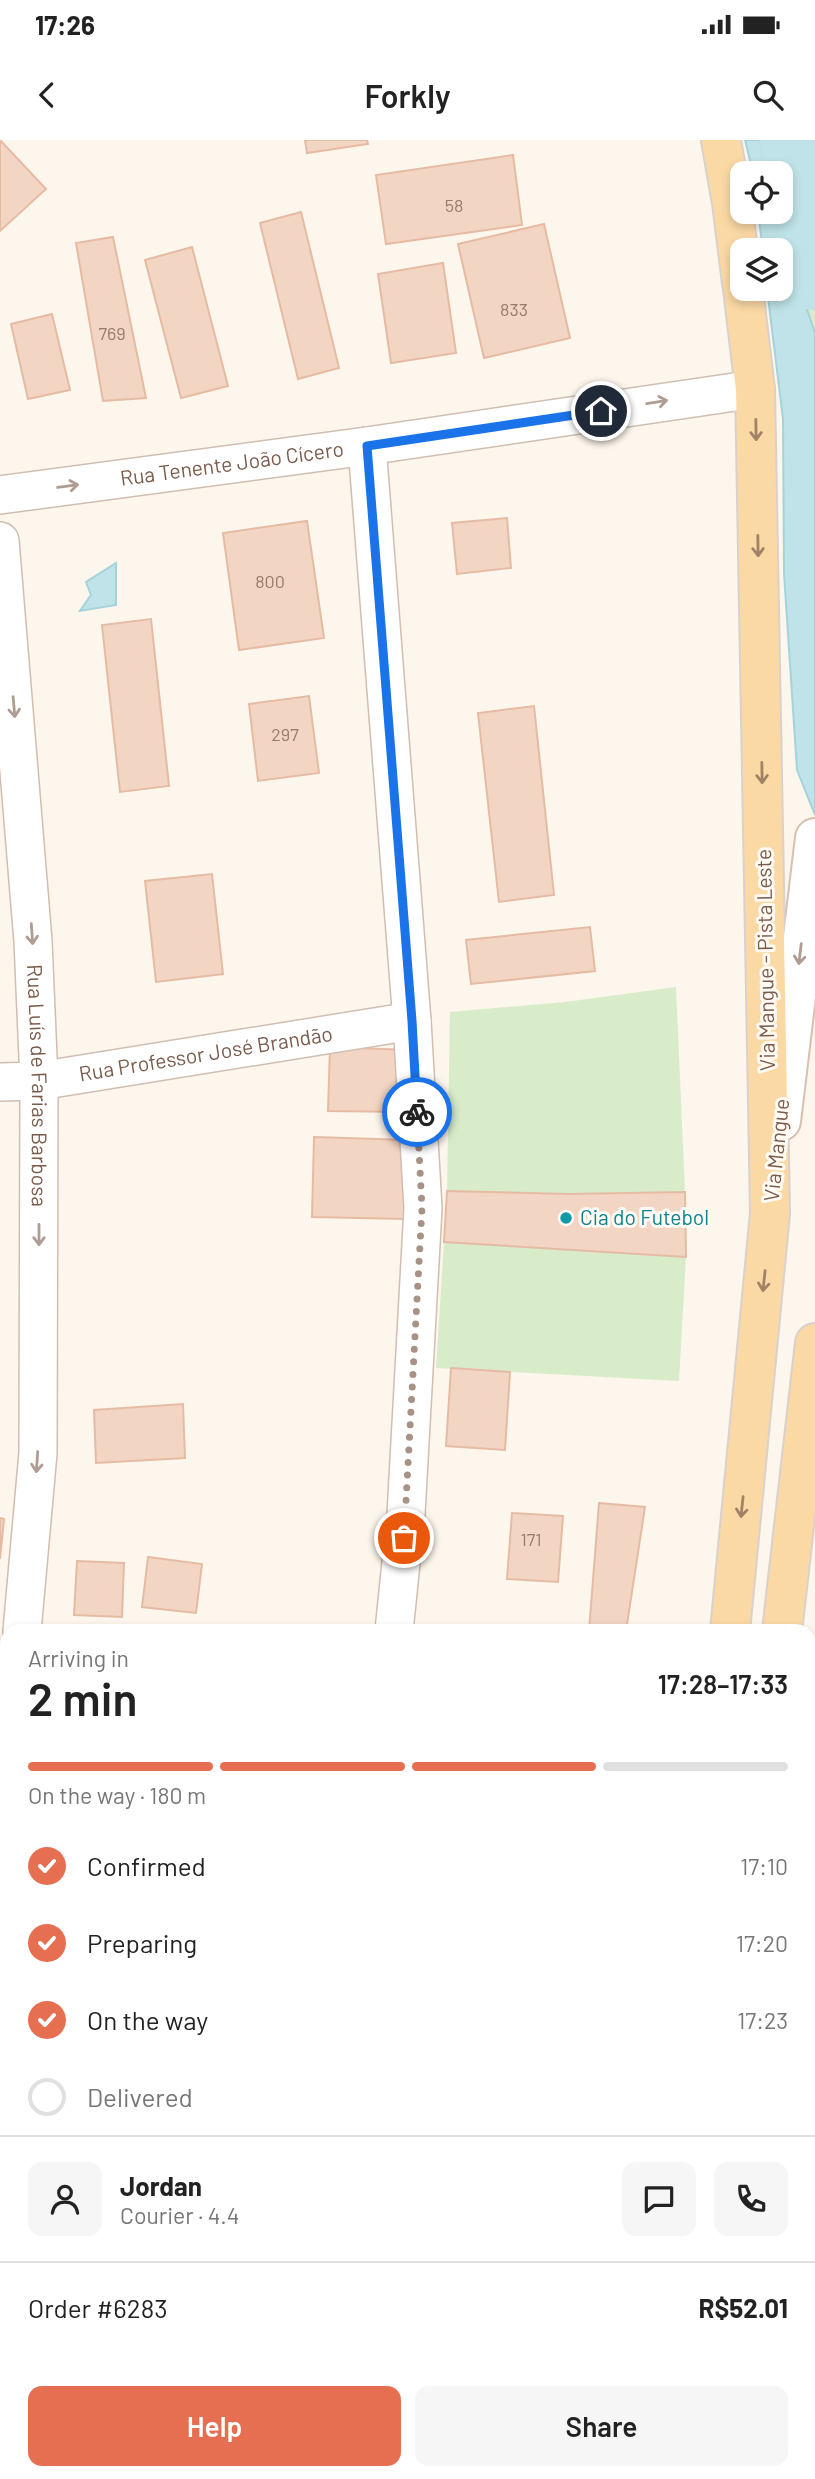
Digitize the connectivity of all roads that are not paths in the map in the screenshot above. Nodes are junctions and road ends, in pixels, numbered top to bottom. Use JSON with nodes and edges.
{"nodes":[{"id":1,"x":706,"y":140,"type":"edge"},
{"id":2,"x":721,"y":140,"type":"edge"},
{"id":3,"x":730,"y":192,"type":"edge"},
{"id":4,"x":730,"y":198,"type":"edge"},
{"id":5,"x":744,"y":301,"type":"edge"},
{"id":6,"x":755,"y":389,"type":"junction"},
{"id":7,"x":367,"y":446,"type":"junction"},
{"id":8,"x":0,"y":495,"type":"edge"},
{"id":9,"x":0,"y":541,"type":"edge"},
{"id":10,"x":815,"y":838,"type":"edge"},
{"id":11,"x":412,"y":1021,"type":"junction"},
{"id":12,"x":39,"y":1081,"type":"junction"},
{"id":13,"x":0,"y":1082,"type":"edge"},
{"id":14,"x":770,"y":1213,"type":"junction"},
{"id":15,"x":815,"y":1343,"type":"edge"},
{"id":16,"x":23,"y":1624,"type":"edge"},
{"id":17,"x":395,"y":1624,"type":"edge"},
{"id":18,"x":731,"y":1624,"type":"edge"},
{"id":19,"x":783,"y":1624,"type":"edge"}],
"edges":[{"from":1,"to":4,"type":"main road"},
{"from":2,"to":3,"type":"main road"},
{"from":5,"to":6,"type":"main road","name":"Via Mangue - Pista Leste"},
{"from":7,"to":6,"type":"street","name":"Rua Tenente João Cícero","one_way":true},
{"from":6,"to":14,"type":"main road","name":"Via Mangue - Pista Leste","one_way":true},
{"from":8,"to":7,"type":"street","name":"Rua Tenente João Cícero","one_way":true},
{"from":7,"to":11,"type":"street"},
{"from":9,"to":12,"type":"street","name":"Rua Luís de Farias Barbosa","one_way":true},
{"from":10,"to":14,"type":"main road","name":"Via Mangue","one_way":true},
{"from":11,"to":12,"type":"street","name":"Rua Professor José Brandão"},
{"from":11,"to":17,"type":"street"},
{"from":12,"to":13,"type":"street","name":"Rua Professor José Brandão"},
{"from":12,"to":16,"type":"street","name":"Rua Luís de Farias Barbosa","one_way":true},
{"from":14,"to":18,"type":"main road","name":"Via Mangue - Pista Leste","one_way":true},
{"from":15,"to":19,"type":"main road"}]}
